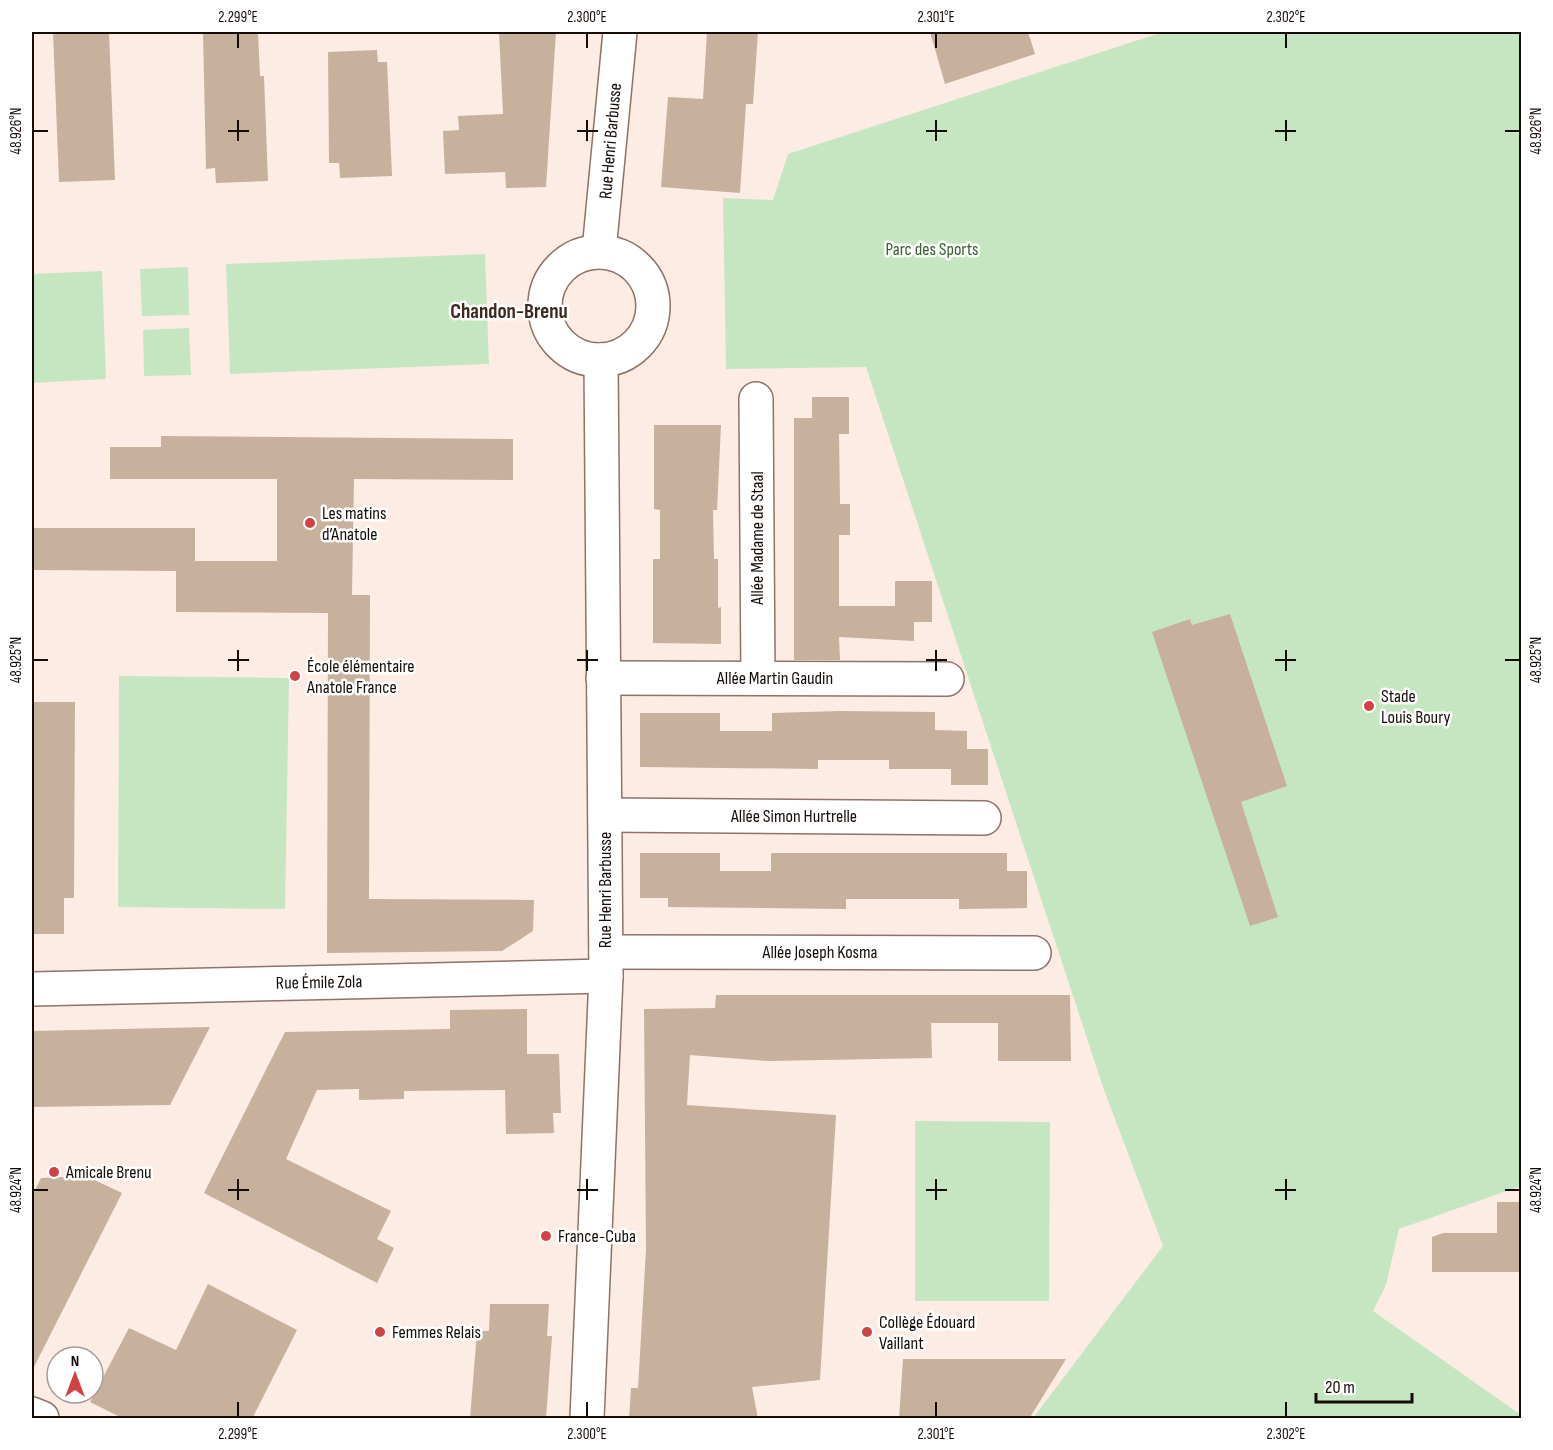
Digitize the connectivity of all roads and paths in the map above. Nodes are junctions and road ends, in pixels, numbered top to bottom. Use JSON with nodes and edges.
{"nodes":[{"id":1,"x":620,"y":32,"type":"edge"},
{"id":2,"x":599,"y":251,"type":"junction"},
{"id":3,"x":601,"y":360,"type":"junction"},
{"id":4,"x":756,"y":399,"type":"dead end"},
{"id":5,"x":603,"y":678,"type":"junction"},
{"id":6,"x":758,"y":678,"type":"junction"},
{"id":7,"x":947,"y":679,"type":"dead end"},
{"id":8,"x":605,"y":815,"type":"junction"},
{"id":9,"x":984,"y":818,"type":"dead end"},
{"id":10,"x":1034,"y":953,"type":"dead end"},
{"id":11,"x":606,"y":964,"type":"junction"},
{"id":12,"x":32,"y":989,"type":"edge"},
{"id":13,"x":32,"y":1414,"type":"edge"},
{"id":14,"x":42,"y":1419,"type":"edge"},
{"id":15,"x":587,"y":1419,"type":"edge"}],
"edges":[{"from":1,"to":2,"type":"street","name":"Rue Henri Barbusse"},
{"from":2,"to":3,"type":"street"},
{"from":2,"to":3,"type":"street"},
{"from":3,"to":5,"type":"street","name":"Rue Henri Barbusse"},
{"from":4,"to":6,"type":"street","name":"Allée Madame de Staal"},
{"from":5,"to":6,"type":"street","name":"Allée Martin Gaudin"},
{"from":5,"to":8,"type":"street","name":"Rue Henri Barbusse"},
{"from":6,"to":7,"type":"street","name":"Allée Martin Gaudin"},
{"from":8,"to":9,"type":"street","name":"Allée Simon Hurtrelle"},
{"from":8,"to":11,"type":"street","name":"Rue Henri Barbusse"},
{"from":10,"to":11,"type":"street","name":"Allée Joseph Kosma"},
{"from":11,"to":12,"type":"street","name":"Rue Émile Zola"},
{"from":11,"to":15,"type":"street","name":"Rue Henri Barbusse"},
{"from":13,"to":14,"type":"street"}]}
